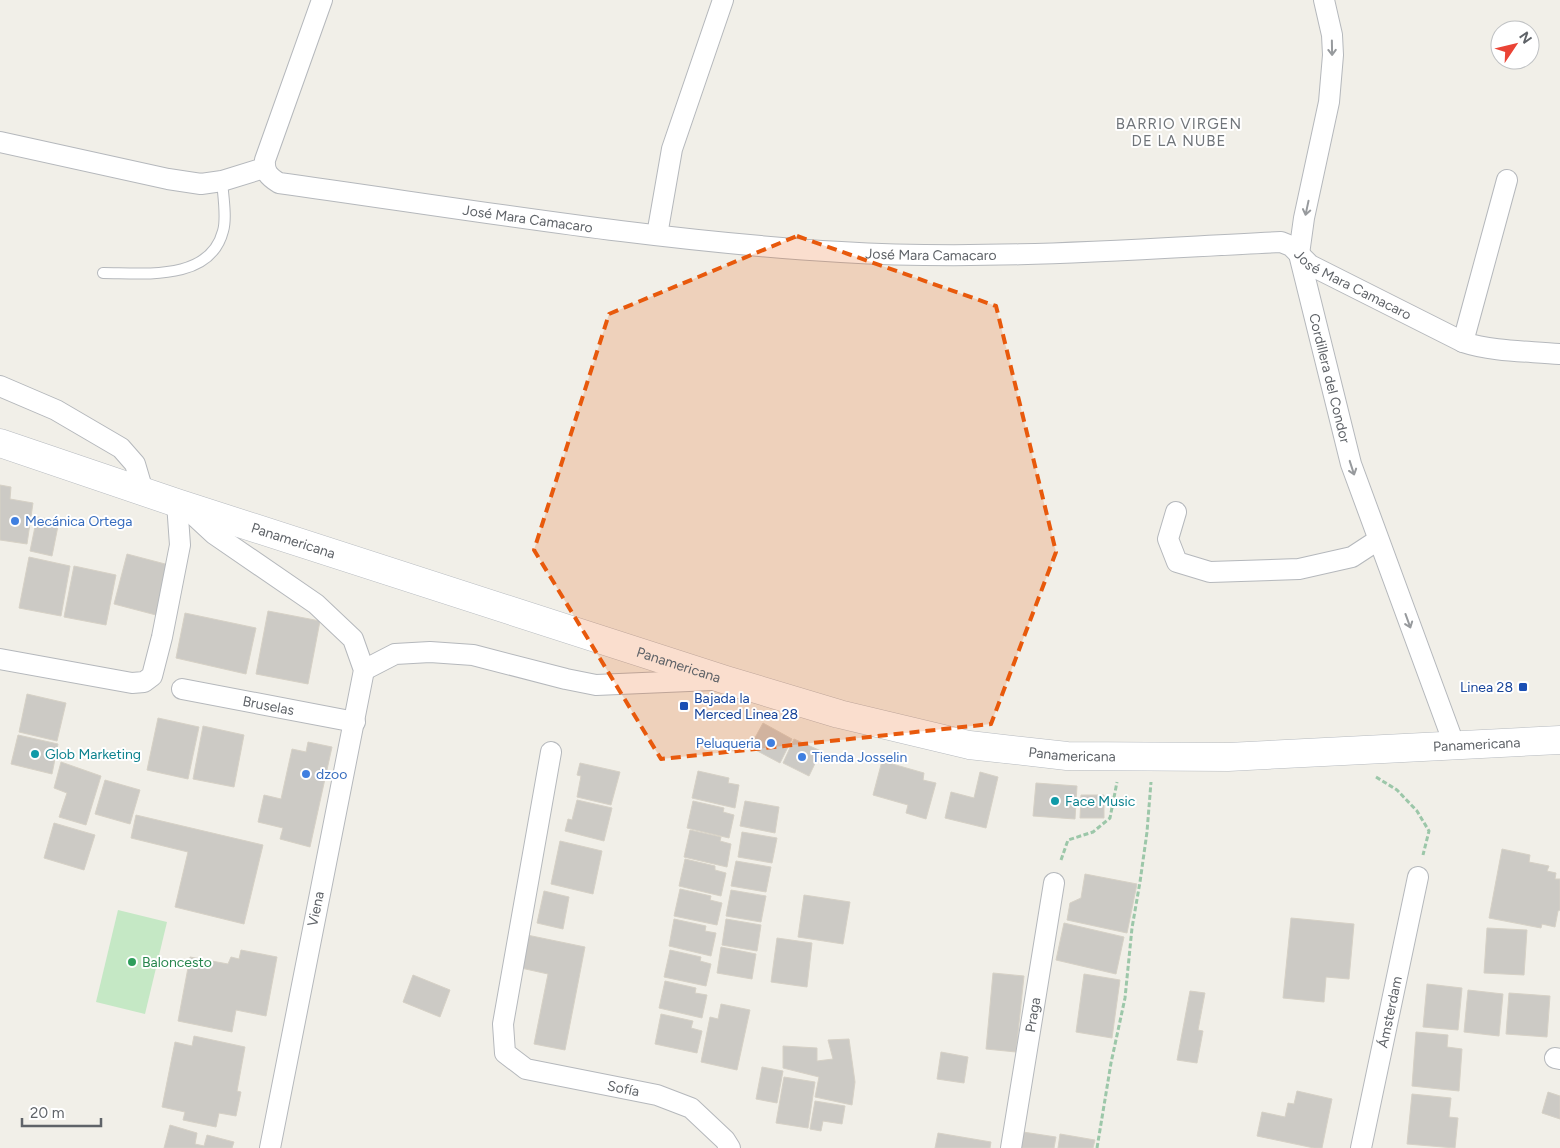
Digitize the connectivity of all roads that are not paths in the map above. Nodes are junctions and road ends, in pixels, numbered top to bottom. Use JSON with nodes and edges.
{"nodes":[{"id":1,"x":322,"y":0,"type":"edge"},
{"id":2,"x":723,"y":0,"type":"edge"},
{"id":3,"x":1324,"y":0,"type":"edge"},
{"id":4,"x":0,"y":142,"type":"edge"},
{"id":5,"x":264,"y":168,"type":"junction"},
{"id":6,"x":1508,"y":180,"type":"dead end"},
{"id":7,"x":222,"y":181,"type":"junction"},
{"id":8,"x":656,"y":235,"type":"junction"},
{"id":9,"x":1299,"y":254,"type":"junction"},
{"id":10,"x":103,"y":273,"type":"dead end"},
{"id":11,"x":1462,"y":342,"type":"junction"},
{"id":12,"x":1560,"y":354,"type":"edge"},
{"id":13,"x":0,"y":386,"type":"edge"},
{"id":14,"x":0,"y":442,"type":"edge"},
{"id":15,"x":143,"y":491,"type":"junction"},
{"id":16,"x":180,"y":503,"type":"junction"},
{"id":17,"x":1176,"y":512,"type":"dead end"},
{"id":18,"x":1378,"y":540,"type":"junction"},
{"id":19,"x":0,"y":659,"type":"edge"},
{"id":20,"x":364,"y":670,"type":"junction"},
{"id":21,"x":726,"y":680,"type":"junction"},
{"id":22,"x":182,"y":689,"type":"dead end"},
{"id":23,"x":355,"y":722,"type":"junction"},
{"id":24,"x":1560,"y":740,"type":"edge"},
{"id":25,"x":1454,"y":744,"type":"junction"},
{"id":26,"x":551,"y":752,"type":"dead end"},
{"id":27,"x":1418,"y":877,"type":"road end"},
{"id":28,"x":1054,"y":883,"type":"road end"},
{"id":29,"x":270,"y":1148,"type":"edge"},
{"id":30,"x":730,"y":1148,"type":"edge"},
{"id":31,"x":1011,"y":1148,"type":"edge"},
{"id":32,"x":1361,"y":1148,"type":"edge"}],
"edges":[{"from":1,"to":5,"type":"street"},
{"from":2,"to":8,"type":"street"},
{"from":3,"to":9,"type":"street","name":"Cordillera del Condor","one_way":true},
{"from":4,"to":7,"type":"street"},
{"from":5,"to":7,"type":"street"},
{"from":5,"to":8,"type":"street","name":"José Mara Camacaro"},
{"from":6,"to":11,"type":"street"},
{"from":7,"to":10,"type":"lane"},
{"from":8,"to":9,"type":"street","name":"José Mara Camacaro"},
{"from":9,"to":11,"type":"street","name":"José Mara Camacaro"},
{"from":9,"to":18,"type":"street","name":"Cordillera del Condor","one_way":true},
{"from":11,"to":12,"type":"street","name":"José Mara Camacaro"},
{"from":13,"to":15,"type":"street"},
{"from":14,"to":15,"type":"main road","name":"Panamericana"},
{"from":15,"to":16,"type":"main road","name":"Panamericana"},
{"from":16,"to":19,"type":"street"},
{"from":16,"to":20,"type":"street","name":"Viena"},
{"from":16,"to":21,"type":"main road","name":"Panamericana"},
{"from":17,"to":18,"type":"street"},
{"from":18,"to":25,"type":"street","name":"Cordillera del Condor","one_way":true},
{"from":20,"to":21,"type":"street"},
{"from":20,"to":23,"type":"street","name":"Viena"},
{"from":21,"to":25,"type":"main road","name":"Panamericana"},
{"from":22,"to":23,"type":"street","name":"Bruselas"},
{"from":23,"to":29,"type":"street","name":"Viena"},
{"from":24,"to":25,"type":"main road","name":"Panamericana"},
{"from":26,"to":30,"type":"street","name":"Sofía"},
{"from":27,"to":32,"type":"street","name":"Ámsterdam"},
{"from":28,"to":31,"type":"street","name":"Praga"}]}
